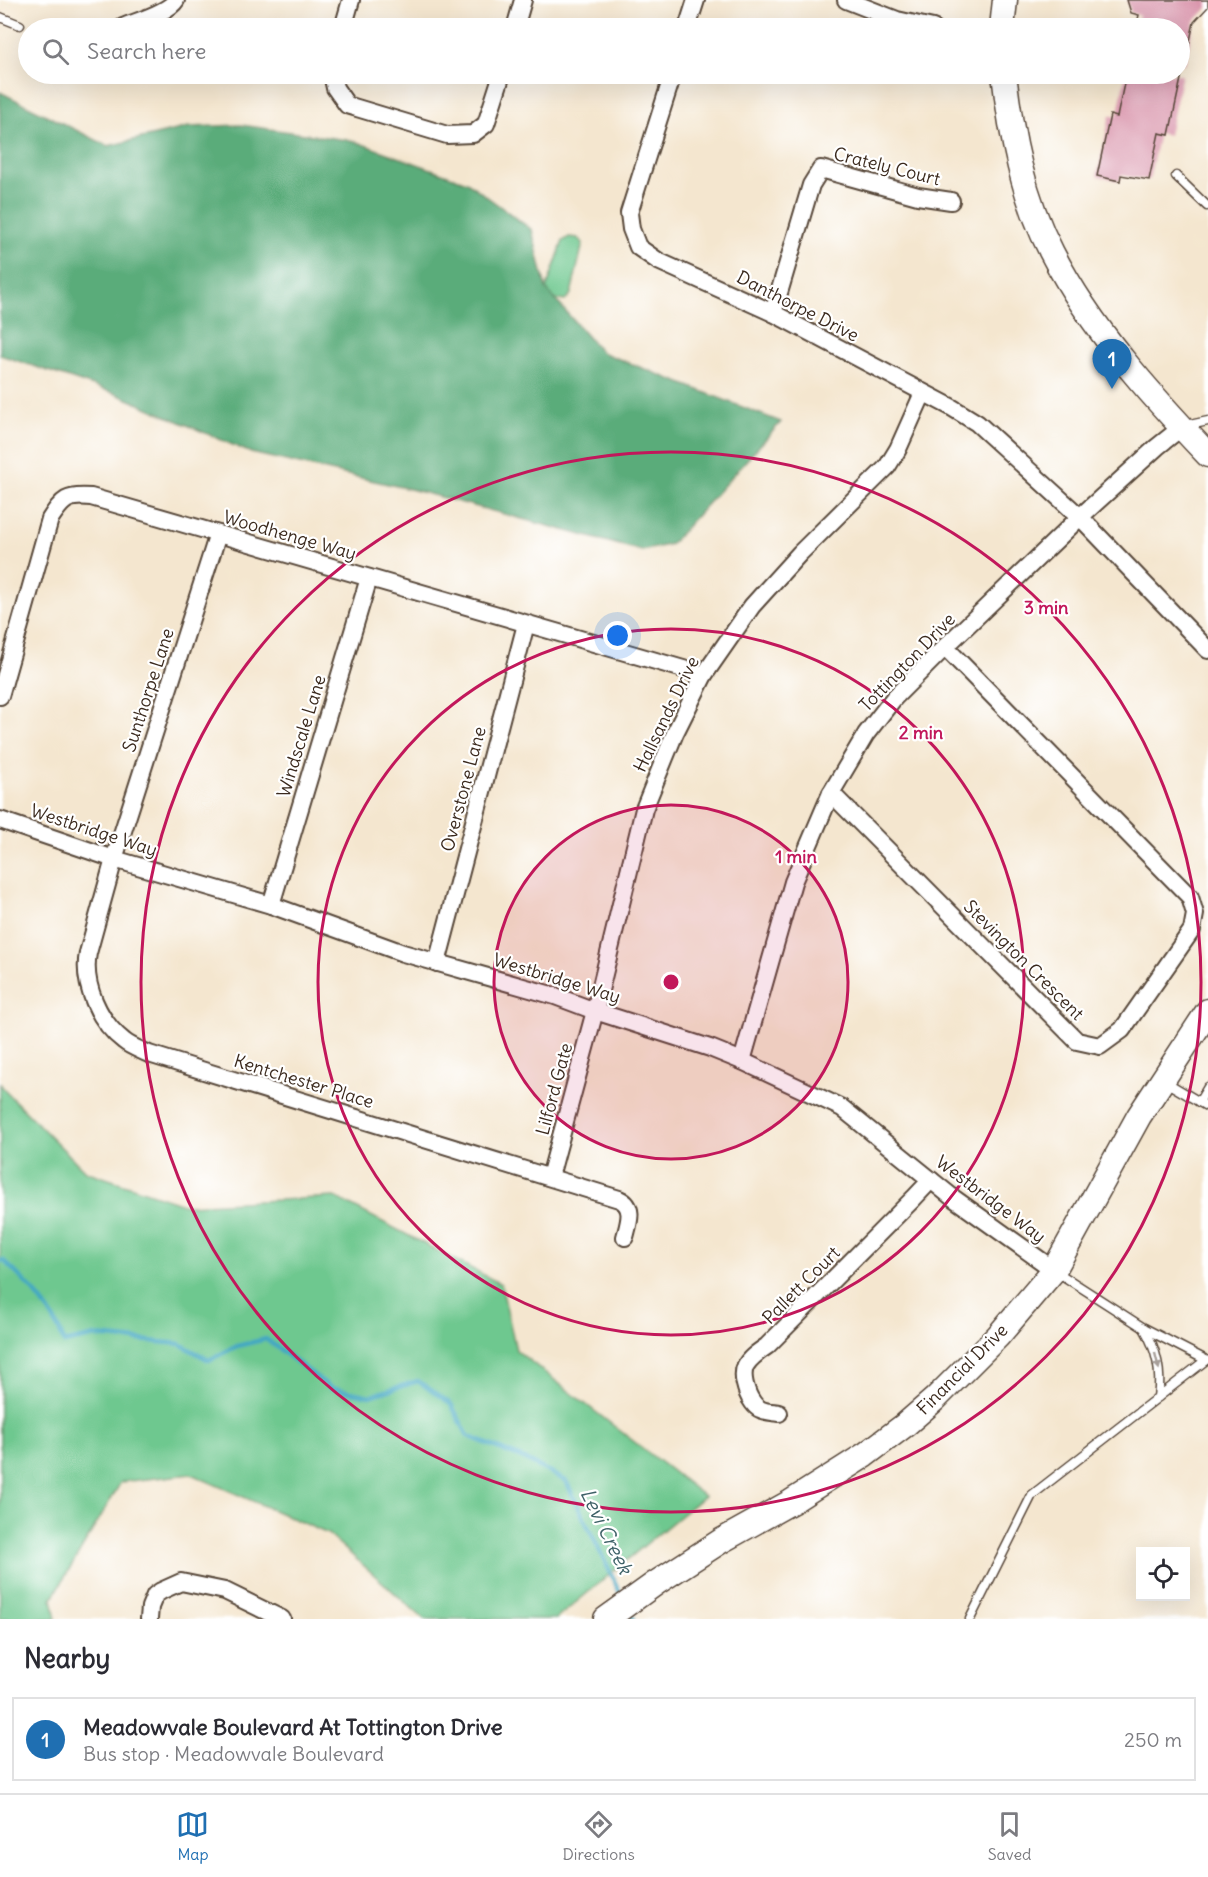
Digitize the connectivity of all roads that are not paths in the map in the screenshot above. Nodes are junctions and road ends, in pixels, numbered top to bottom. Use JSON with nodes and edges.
{"nodes":[{"id":1,"x":176,"y":0,"type":"edge"},
{"id":2,"x":351,"y":0,"type":"edge"},
{"id":3,"x":523,"y":0,"type":"edge"},
{"id":4,"x":696,"y":0,"type":"edge"},
{"id":5,"x":1005,"y":0,"type":"edge"},
{"id":6,"x":857,"y":2,"type":"edge"},
{"id":7,"x":0,"y":17,"type":"edge"},
{"id":8,"x":145,"y":18,"type":"edge"},
{"id":9,"x":346,"y":18,"type":"edge"},
{"id":10,"x":518,"y":18,"type":"edge"},
{"id":11,"x":690,"y":18,"type":"edge"},
{"id":12,"x":893,"y":18,"type":"edge"},
{"id":13,"x":1003,"y":18,"type":"edge"},
{"id":14,"x":18,"y":24,"type":"edge"},
{"id":15,"x":334,"y":84,"type":"edge"},
{"id":16,"x":499,"y":84,"type":"edge"},
{"id":17,"x":670,"y":84,"type":"edge"},
{"id":18,"x":1005,"y":84,"type":"edge"},
{"id":19,"x":1176,"y":176,"type":"dead end"},
{"id":20,"x":951,"y":201,"type":"dead end"},
{"id":21,"x":1207,"y":206,"type":"edge"},
{"id":22,"x":773,"y":313,"type":"junction"},
{"id":23,"x":922,"y":393,"type":"junction"},
{"id":24,"x":1208,"y":421,"type":"edge"},
{"id":25,"x":1182,"y":427,"type":"junction"},
{"id":26,"x":1208,"y":455,"type":"edge"},
{"id":27,"x":1080,"y":517,"type":"junction"},
{"id":28,"x":218,"y":534,"type":"junction"},
{"id":29,"x":369,"y":578,"type":"junction"},
{"id":30,"x":526,"y":624,"type":"junction"},
{"id":31,"x":945,"y":646,"type":"junction"},
{"id":32,"x":1208,"y":650,"type":"edge"},
{"id":33,"x":704,"y":675,"type":"junction"},
{"id":34,"x":0,"y":696,"type":"edge"},
{"id":35,"x":831,"y":793,"type":"junction"},
{"id":36,"x":0,"y":820,"type":"edge"},
{"id":37,"x":114,"y":859,"type":"junction"},
{"id":38,"x":271,"y":905,"type":"junction"},
{"id":39,"x":437,"y":963,"type":"junction"},
{"id":40,"x":595,"y":1011,"type":"junction"},
{"id":41,"x":1208,"y":1011,"type":"edge"},
{"id":42,"x":742,"y":1061,"type":"junction"},
{"id":43,"x":1162,"y":1080,"type":"junction"},
{"id":44,"x":1208,"y":1087,"type":"edge"},
{"id":45,"x":1199,"y":1101,"type":"junction"},
{"id":46,"x":1208,"y":1107,"type":"edge"},
{"id":47,"x":550,"y":1177,"type":"junction"},
{"id":48,"x":931,"y":1179,"type":"junction"},
{"id":49,"x":625,"y":1237,"type":"dead end"},
{"id":50,"x":1054,"y":1270,"type":"junction"},
{"id":51,"x":1144,"y":1328,"type":"junction"},
{"id":52,"x":1207,"y":1360,"type":"edge"},
{"id":53,"x":1158,"y":1397,"type":"junction"},
{"id":54,"x":779,"y":1413,"type":"dead end"},
{"id":55,"x":149,"y":1619,"type":"edge"},
{"id":56,"x":282,"y":1619,"type":"edge"},
{"id":57,"x":606,"y":1619,"type":"edge"},
{"id":58,"x":970,"y":1619,"type":"edge"}],
"edges":[{"from":1,"to":8,"type":"street"},
{"from":2,"to":9,"type":"street"},
{"from":3,"to":10,"type":"street"},
{"from":4,"to":11,"type":"street"},
{"from":5,"to":13,"type":"street"},
{"from":6,"to":12,"type":"street"},
{"from":7,"to":14,"type":"lane"},
{"from":15,"to":16,"type":"street"},
{"from":17,"to":22,"type":"street","name":"Danthorpe Drive"},
{"from":18,"to":25,"type":"street"},
{"from":19,"to":21,"type":"lane"},
{"from":20,"to":22,"type":"street","name":"Crately Court"},
{"from":22,"to":23,"type":"street","name":"Danthorpe Drive"},
{"from":23,"to":27,"type":"street","name":"Danthorpe Drive"},
{"from":23,"to":33,"type":"street","name":"Hallsands Drive"},
{"from":24,"to":25,"type":"lane"},
{"from":25,"to":26,"type":"street"},
{"from":25,"to":27,"type":"street","name":"Tottington Drive"},
{"from":27,"to":31,"type":"street","name":"Tottington Drive"},
{"from":27,"to":32,"type":"street","name":"Danthorpe Drive"},
{"from":28,"to":29,"type":"street","name":"Woodhenge Way"},
{"from":28,"to":34,"type":"street","name":"Woodhenge Way"},
{"from":28,"to":37,"type":"street","name":"Sunthorpe Lane"},
{"from":29,"to":30,"type":"street","name":"Woodhenge Way"},
{"from":29,"to":38,"type":"street","name":"Windscale Lane"},
{"from":30,"to":33,"type":"street","name":"Woodhenge Way"},
{"from":30,"to":39,"type":"street","name":"Overstone Lane"},
{"from":31,"to":35,"type":"street","name":"Tottington Drive"},
{"from":31,"to":35,"type":"street","name":"Stevington Crescent"},
{"from":33,"to":40,"type":"street","name":"Hallsands Drive"},
{"from":35,"to":42,"type":"street","name":"Tottington Drive"},
{"from":36,"to":37,"type":"street","name":"Westbridge Way"},
{"from":37,"to":38,"type":"street","name":"Westbridge Way"},
{"from":37,"to":47,"type":"street","name":"Kentchester Place"},
{"from":38,"to":39,"type":"street","name":"Westbridge Way"},
{"from":39,"to":40,"type":"street","name":"Westbridge Way"},
{"from":40,"to":42,"type":"street","name":"Westbridge Way"},
{"from":40,"to":47,"type":"street","name":"Lilford Gate"},
{"from":41,"to":43,"type":"street","name":"Financial Drive"},
{"from":42,"to":48,"type":"street","name":"Westbridge Way"},
{"from":43,"to":45,"type":"lane"},
{"from":43,"to":50,"type":"street","name":"Financial Drive"},
{"from":44,"to":45,"type":"lane"},
{"from":45,"to":46,"type":"lane"},
{"from":47,"to":49,"type":"street","name":"Kentchester Place"},
{"from":48,"to":50,"type":"street","name":"Westbridge Way"},
{"from":48,"to":54,"type":"street","name":"Pallett Court"},
{"from":50,"to":51,"type":"lane"},
{"from":50,"to":57,"type":"street","name":"Financial Drive"},
{"from":51,"to":52,"type":"lane"},
{"from":51,"to":53,"type":"lane","one_way":true},
{"from":52,"to":53,"type":"lane"},
{"from":53,"to":58,"type":"lane"},
{"from":55,"to":56,"type":"street"}]}
